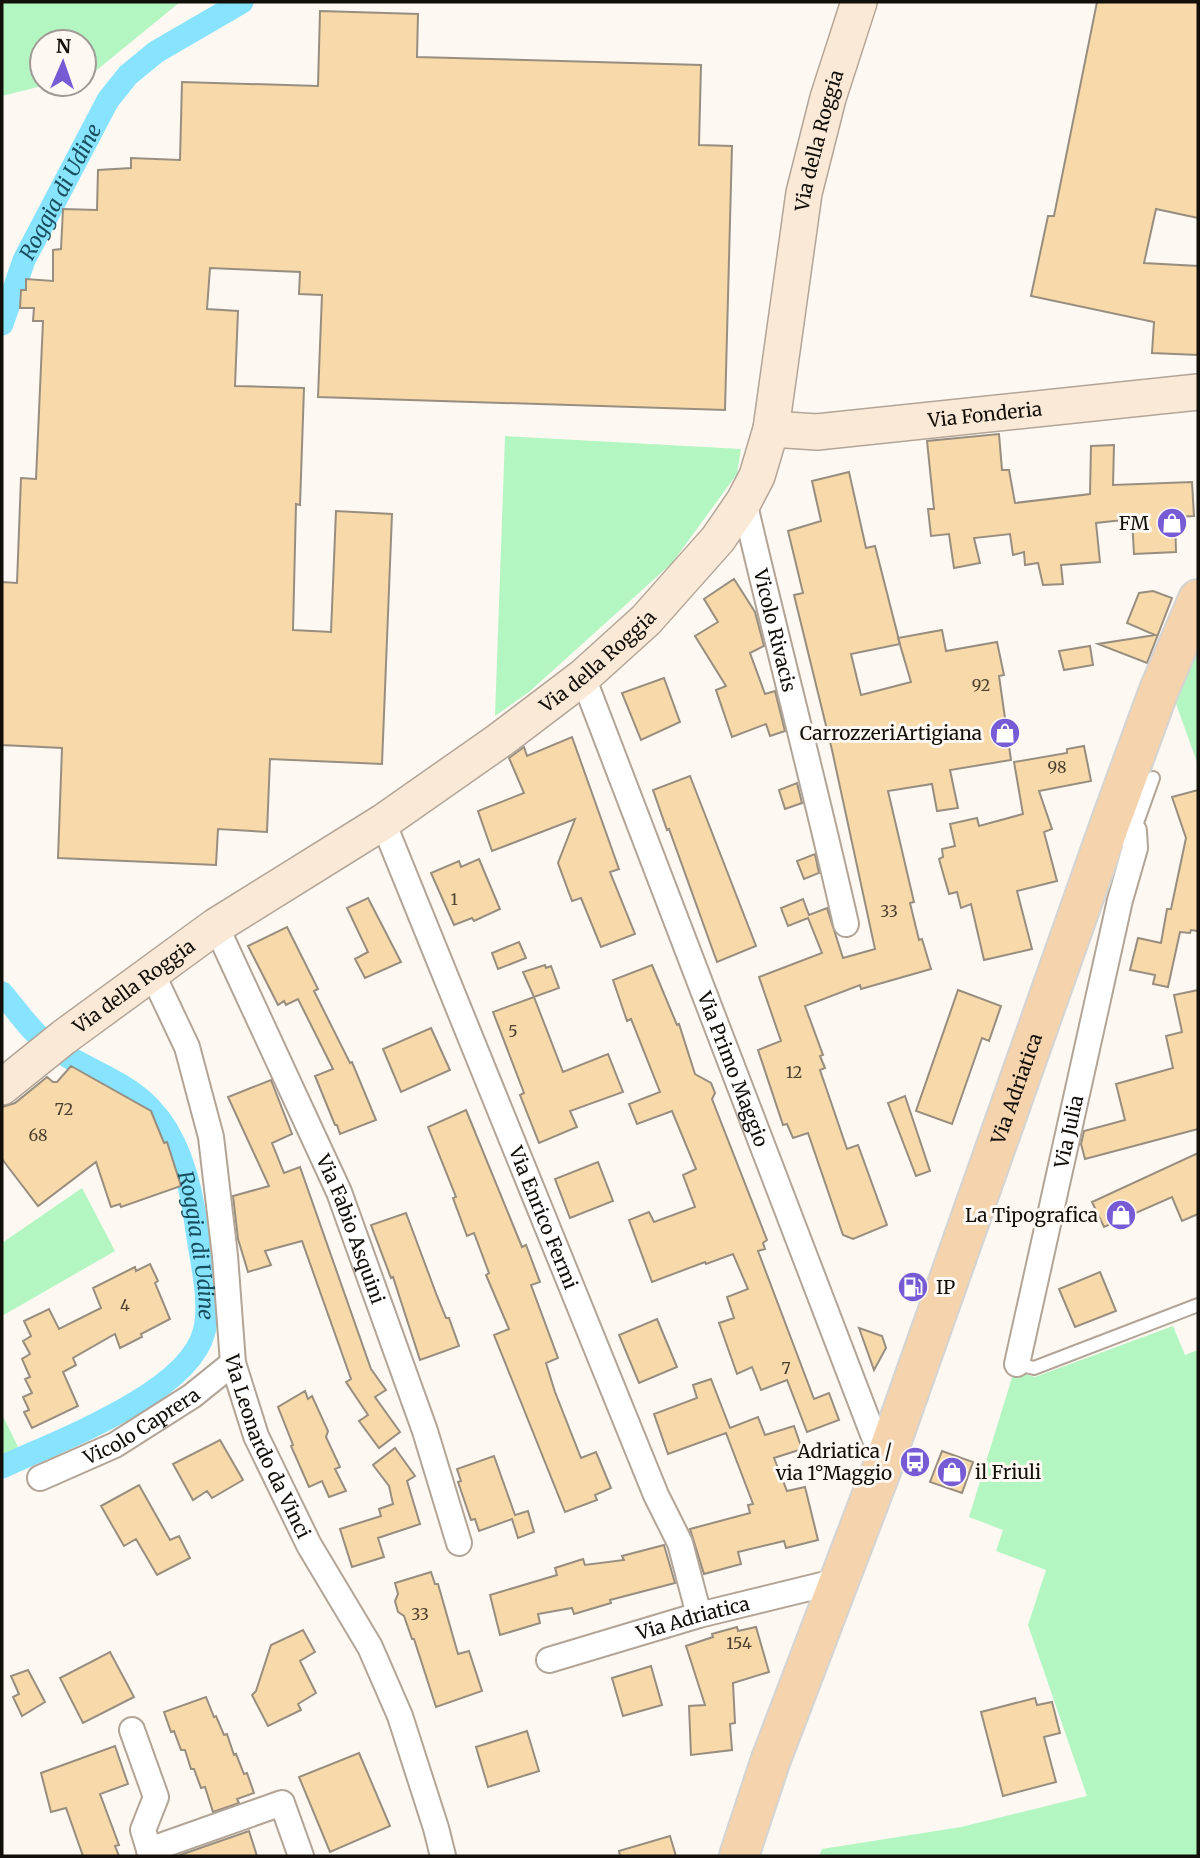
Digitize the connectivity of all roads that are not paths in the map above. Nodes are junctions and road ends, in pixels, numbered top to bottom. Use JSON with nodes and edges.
{"nodes":[{"id":1,"x":859,"y":2,"type":"edge"},
{"id":2,"x":1198,"y":392,"type":"edge"},
{"id":3,"x":771,"y":429,"type":"junction"},
{"id":4,"x":744,"y":502,"type":"junction"},
{"id":5,"x":1198,"y":599,"type":"edge"},
{"id":6,"x":583,"y":677,"type":"junction"},
{"id":7,"x":1153,"y":778,"type":"dead end"},
{"id":8,"x":383,"y":822,"type":"junction"},
{"id":9,"x":1122,"y":826,"type":"junction"},
{"id":10,"x":1103,"y":895,"type":"junction"},
{"id":11,"x":846,"y":924,"type":"dead end"},
{"id":12,"x":216,"y":926,"type":"junction"},
{"id":13,"x":152,"y":973,"type":"junction"},
{"id":14,"x":2,"y":1087,"type":"edge"},
{"id":15,"x":1198,"y":1305,"type":"edge"},
{"id":16,"x":233,"y":1363,"type":"junction"},
{"id":17,"x":1017,"y":1364,"type":"joint"},
{"id":18,"x":884,"y":1463,"type":"junction"},
{"id":19,"x":40,"y":1478,"type":"dead end"},
{"id":20,"x":458,"y":1543,"type":"dead end"},
{"id":21,"x":838,"y":1581,"type":"junction"},
{"id":22,"x":699,"y":1615,"type":"junction"},
{"id":23,"x":549,"y":1660,"type":"dead end"},
{"id":24,"x":132,"y":1730,"type":"dead end"},
{"id":25,"x":150,"y":1853,"type":"edge"},
{"id":26,"x":300,"y":1856,"type":"edge"},
{"id":27,"x":443,"y":1856,"type":"edge"},
{"id":28,"x":739,"y":1856,"type":"edge"}],
"edges":[{"from":1,"to":3,"type":"street","name":"Via della Roggia"},
{"from":2,"to":3,"type":"street","name":"Via Fonderia"},
{"from":3,"to":4,"type":"street","name":"Via della Roggia"},
{"from":4,"to":6,"type":"street","name":"Via della Roggia"},
{"from":4,"to":11,"type":"street","name":"Vicolo Rivacis"},
{"from":5,"to":9,"type":"main road","name":"Via Adriatica"},
{"from":6,"to":8,"type":"street","name":"Via della Roggia"},
{"from":6,"to":18,"type":"street","name":"Via Primo Maggio"},
{"from":7,"to":9,"type":"lane"},
{"from":8,"to":12,"type":"street","name":"Via della Roggia"},
{"from":8,"to":22,"type":"street","name":"Via Enrico Fermi"},
{"from":9,"to":10,"type":"main road","name":"Via Adriatica"},
{"from":10,"to":17,"type":"street","name":"Via Julia"},
{"from":10,"to":18,"type":"main road","name":"Via Adriatica"},
{"from":12,"to":13,"type":"street","name":"Via della Roggia"},
{"from":12,"to":20,"type":"street","name":"Via Fabio Asquini"},
{"from":13,"to":14,"type":"street","name":"Via della Roggia"},
{"from":13,"to":16,"type":"street","name":"Via Leonardo da Vinci"},
{"from":15,"to":17,"type":"lane"},
{"from":16,"to":19,"type":"street","name":"Vicolo Caprera"},
{"from":16,"to":27,"type":"street","name":"Via Leonardo da Vinci"},
{"from":18,"to":21,"type":"main road","name":"Via Adriatica"},
{"from":21,"to":22,"type":"street","name":"Via Adriatica"},
{"from":21,"to":28,"type":"main road","name":"Via Adriatica"},
{"from":22,"to":23,"type":"street","name":"Via Adriatica"},
{"from":24,"to":25,"type":"street"},
{"from":25,"to":26,"type":"street"}]}
